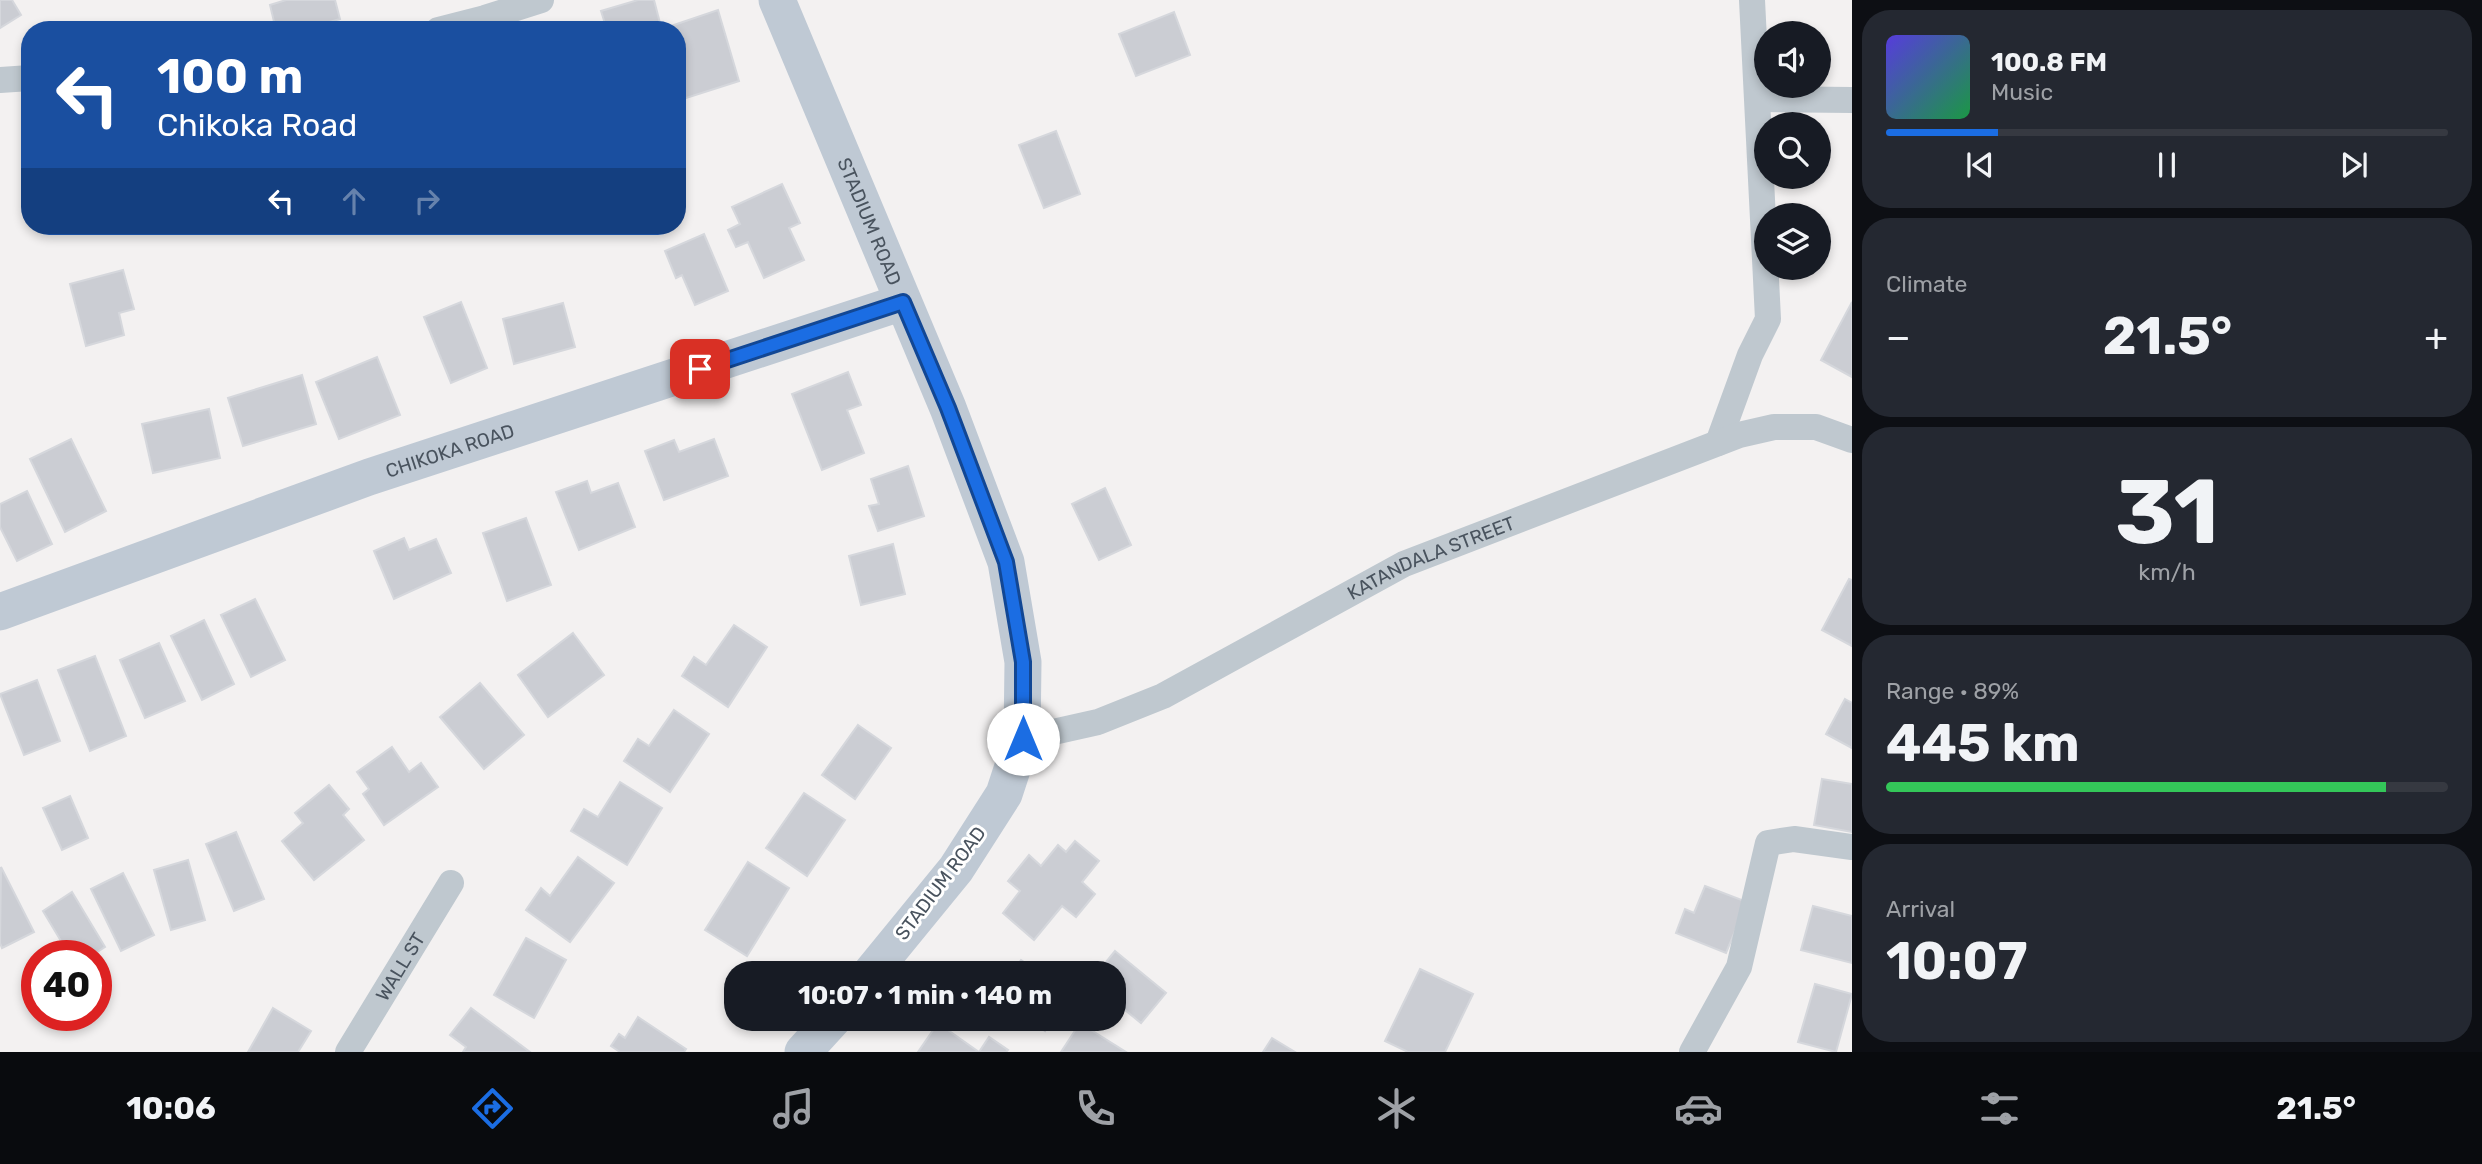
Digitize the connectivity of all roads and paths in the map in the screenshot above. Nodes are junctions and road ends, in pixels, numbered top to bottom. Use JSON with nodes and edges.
{"nodes":[{"id":1,"x":541,"y":0,"type":"edge"},
{"id":2,"x":778,"y":0,"type":"edge"},
{"id":3,"x":1752,"y":0,"type":"edge"},
{"id":4,"x":469,"y":21,"type":"edge"},
{"id":5,"x":21,"y":79,"type":"edge"},
{"id":6,"x":0,"y":80,"type":"edge"},
{"id":7,"x":1758,"y":99,"type":"junction"},
{"id":8,"x":1852,"y":100,"type":"edge"},
{"id":9,"x":903,"y":302,"type":"junction"},
{"id":10,"x":1852,"y":440,"type":"edge"},
{"id":11,"x":1718,"y":443,"type":"junction"},
{"id":12,"x":0,"y":612,"type":"edge"},
{"id":13,"x":1023,"y":739,"type":"junction"},
{"id":14,"x":1852,"y":848,"type":"edge"},
{"id":15,"x":451,"y":883,"type":"dead end"},
{"id":16,"x":881,"y":961,"type":"edge"},
{"id":17,"x":822,"y":1031,"type":"edge"},
{"id":18,"x":348,"y":1052,"type":"edge"},
{"id":19,"x":803,"y":1052,"type":"edge"},
{"id":20,"x":1692,"y":1052,"type":"edge"}],
"edges":[{"from":1,"to":4,"type":"street"},
{"from":2,"to":9,"type":"street","name":"STADIUM ROAD"},
{"from":3,"to":7,"type":"street"},
{"from":5,"to":6,"type":"street"},
{"from":7,"to":8,"type":"street"},
{"from":7,"to":11,"type":"street"},
{"from":9,"to":12,"type":"street","name":"CHIKOKA ROAD"},
{"from":9,"to":13,"type":"street","name":"STADIUM ROAD"},
{"from":10,"to":11,"type":"street","name":"KATANDALA STREET"},
{"from":11,"to":13,"type":"street","name":"KATANDALA STREET"},
{"from":13,"to":16,"type":"street","name":"STADIUM ROAD"},
{"from":14,"to":20,"type":"street"},
{"from":15,"to":18,"type":"street","name":"WALL ST"},
{"from":17,"to":19,"type":"street"}]}
